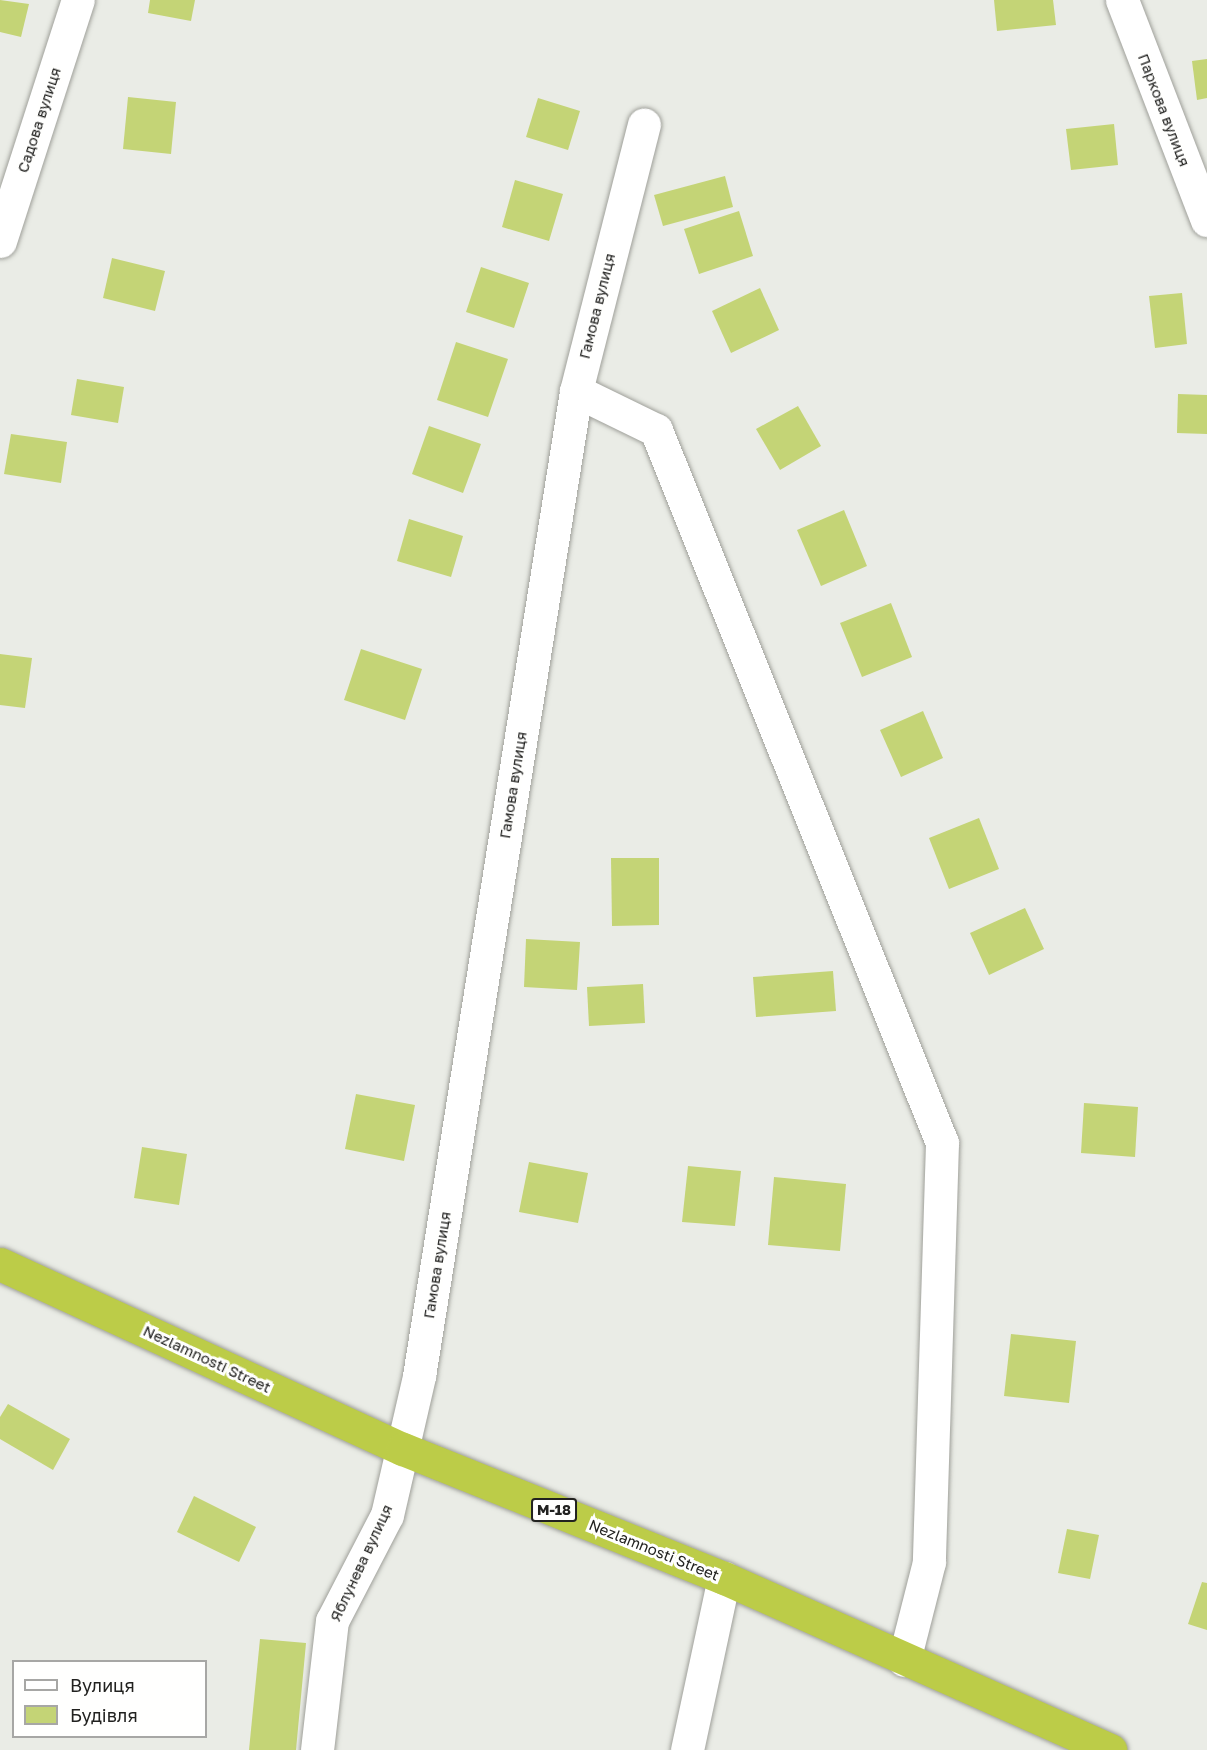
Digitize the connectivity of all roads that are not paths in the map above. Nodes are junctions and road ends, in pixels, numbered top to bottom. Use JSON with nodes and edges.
{"nodes":[{"id":1,"x":78,"y":0,"type":"edge"},
{"id":2,"x":1122,"y":0,"type":"edge"},
{"id":3,"x":644,"y":125,"type":"dead end"},
{"id":4,"x":1207,"y":220,"type":"edge"},
{"id":5,"x":0,"y":241,"type":"edge"},
{"id":6,"x":576,"y":391,"type":"junction"},
{"id":7,"x":0,"y":1264,"type":"edge"},
{"id":8,"x":403,"y":1449,"type":"junction"},
{"id":9,"x":724,"y":1578,"type":"junction"},
{"id":10,"x":904,"y":1660,"type":"junction"},
{"id":11,"x":317,"y":1750,"type":"edge"},
{"id":12,"x":687,"y":1750,"type":"edge"},
{"id":13,"x":1110,"y":1750,"type":"edge"}],
"edges":[{"from":1,"to":5,"type":"street","name":"Садова вулиця"},
{"from":2,"to":4,"type":"street","name":"Паркова вулиця"},
{"from":3,"to":6,"type":"street","name":"Гамова вулиця"},
{"from":6,"to":8,"type":"street","name":"Гамова вулиця"},
{"from":6,"to":10,"type":"street"},
{"from":7,"to":8,"type":"highway","name":"Nezlamnosti Street","number":"М-18"},
{"from":8,"to":9,"type":"highway","name":"Nezlamnosti Street","number":"М-18"},
{"from":8,"to":11,"type":"street","name":"Яблунева вулиця"},
{"from":9,"to":10,"type":"highway","name":"Nezlamnosti Street","number":"М-18"},
{"from":9,"to":12,"type":"street"},
{"from":10,"to":13,"type":"highway","name":"Nezlamnosti Street","number":"М-18"}]}
